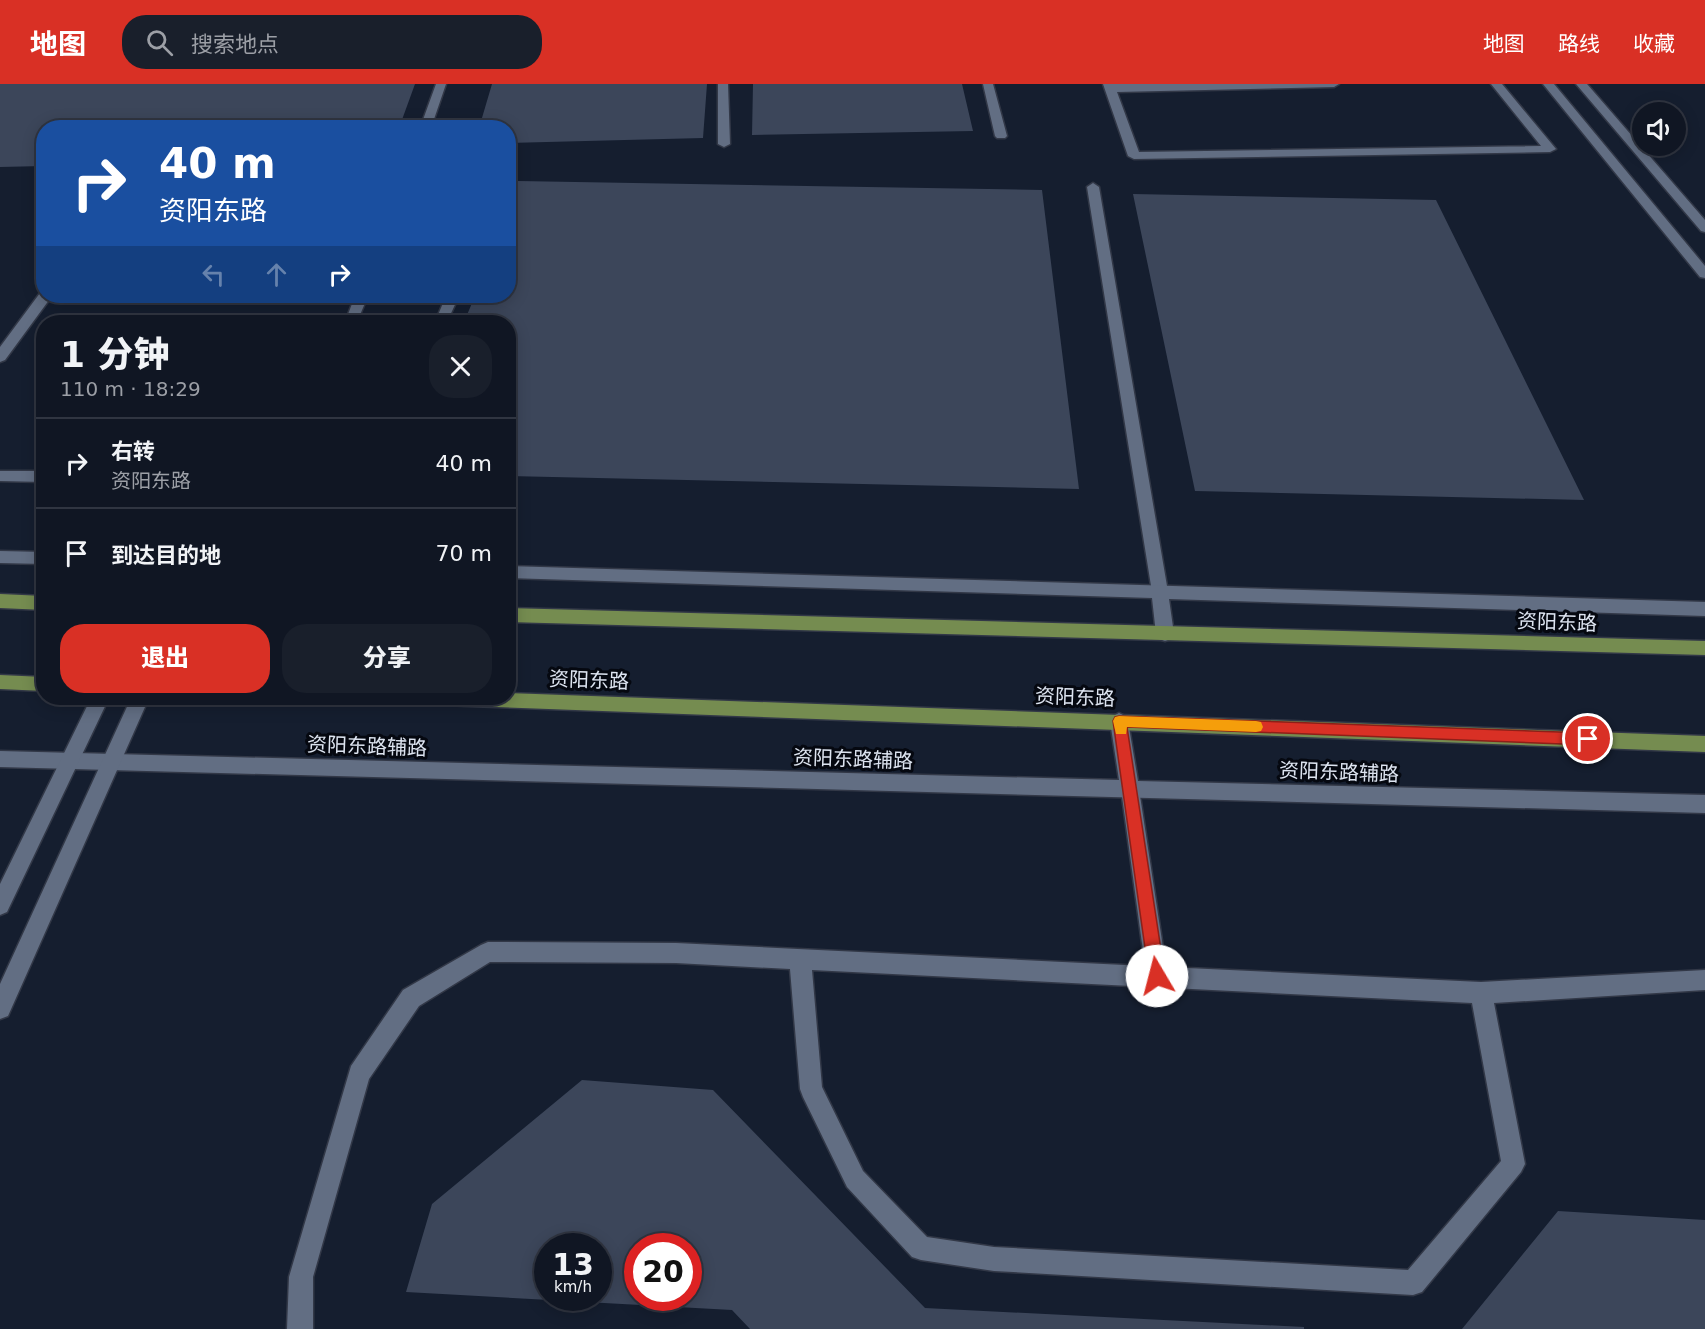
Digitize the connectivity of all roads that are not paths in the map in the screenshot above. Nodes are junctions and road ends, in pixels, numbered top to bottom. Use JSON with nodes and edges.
{"nodes":[{"id":1,"x":441,"y":84,"type":"edge"},
{"id":2,"x":723,"y":84,"type":"edge"},
{"id":3,"x":988,"y":84,"type":"edge"},
{"id":4,"x":1334,"y":84,"type":"edge"},
{"id":5,"x":1496,"y":84,"type":"edge"},
{"id":6,"x":1548,"y":84,"type":"edge"},
{"id":7,"x":1581,"y":84,"type":"edge"},
{"id":8,"x":1109,"y":87,"type":"edge"},
{"id":9,"x":428,"y":120,"type":"edge"},
{"id":10,"x":1000,"y":136,"type":"dead end"},
{"id":11,"x":724,"y":144,"type":"dead end"},
{"id":12,"x":1093,"y":187,"type":"dead end"},
{"id":13,"x":1705,"y":228,"type":"edge"},
{"id":14,"x":1705,"y":274,"type":"edge"},
{"id":15,"x":40,"y":303,"type":"edge"},
{"id":16,"x":0,"y":357,"type":"edge"},
{"id":17,"x":0,"y":476,"type":"edge"},
{"id":18,"x":36,"y":477,"type":"edge"},
{"id":19,"x":0,"y":557,"type":"edge"},
{"id":20,"x":36,"y":558,"type":"edge"},
{"id":21,"x":516,"y":572,"type":"edge"},
{"id":22,"x":1160,"y":592,"type":"junction"},
{"id":23,"x":0,"y":602,"type":"edge"},
{"id":24,"x":36,"y":603,"type":"edge"},
{"id":25,"x":1705,"y":609,"type":"edge"},
{"id":26,"x":516,"y":615,"type":"edge"},
{"id":27,"x":1165,"y":634,"type":"junction"},
{"id":28,"x":1705,"y":648,"type":"edge"},
{"id":29,"x":0,"y":682,"type":"edge"},
{"id":30,"x":36,"y":684,"type":"edge"},
{"id":31,"x":516,"y":700,"type":"edge"},
{"id":32,"x":97,"y":705,"type":"edge"},
{"id":33,"x":137,"y":705,"type":"edge"},
{"id":34,"x":1119,"y":721,"type":"junction"},
{"id":35,"x":1705,"y":744,"type":"edge"},
{"id":36,"x":0,"y":759,"type":"edge"},
{"id":37,"x":69,"y":761,"type":"junction"},
{"id":38,"x":112,"y":762,"type":"junction"},
{"id":39,"x":1130,"y":789,"type":"junction"},
{"id":40,"x":1705,"y":804,"type":"edge"},
{"id":41,"x":0,"y":905,"type":"edge"},
{"id":42,"x":800,"y":958,"type":"junction"},
{"id":43,"x":1157,"y":976,"type":"junction"},
{"id":44,"x":1705,"y":980,"type":"edge"},
{"id":45,"x":1481,"y":993,"type":"junction"},
{"id":46,"x":0,"y":1008,"type":"edge"},
{"id":47,"x":300,"y":1329,"type":"edge"}],
"edges":[{"from":1,"to":9,"type":"street"},
{"from":2,"to":11,"type":"street"},
{"from":3,"to":10,"type":"street"},
{"from":4,"to":8,"type":"street"},
{"from":5,"to":8,"type":"street"},
{"from":6,"to":14,"type":"street"},
{"from":7,"to":13,"type":"street"},
{"from":12,"to":22,"type":"street"},
{"from":15,"to":16,"type":"street"},
{"from":17,"to":18,"type":"street"},
{"from":19,"to":20,"type":"street"},
{"from":21,"to":22,"type":"street"},
{"from":22,"to":25,"type":"street"},
{"from":22,"to":27,"type":"street"},
{"from":23,"to":24,"type":"main road"},
{"from":26,"to":27,"type":"main road","name":"资阳东路"},
{"from":27,"to":28,"type":"main road","name":"资阳东路"},
{"from":29,"to":30,"type":"main road"},
{"from":31,"to":34,"type":"main road","name":"资阳东路"},
{"from":32,"to":37,"type":"street"},
{"from":33,"to":38,"type":"street"},
{"from":34,"to":35,"type":"main road","name":"资阳东路"},
{"from":34,"to":39,"type":"street"},
{"from":36,"to":37,"type":"street","name":"资阳东路辅路"},
{"from":37,"to":38,"type":"street","name":"资阳东路辅路"},
{"from":37,"to":41,"type":"street"},
{"from":38,"to":39,"type":"street","name":"资阳东路辅路"},
{"from":38,"to":46,"type":"street"},
{"from":39,"to":40,"type":"street","name":"资阳东路辅路"},
{"from":39,"to":43,"type":"street"},
{"from":42,"to":43,"type":"street"},
{"from":42,"to":45,"type":"street"},
{"from":42,"to":47,"type":"street"},
{"from":43,"to":45,"type":"street"},
{"from":44,"to":45,"type":"street"}]}
